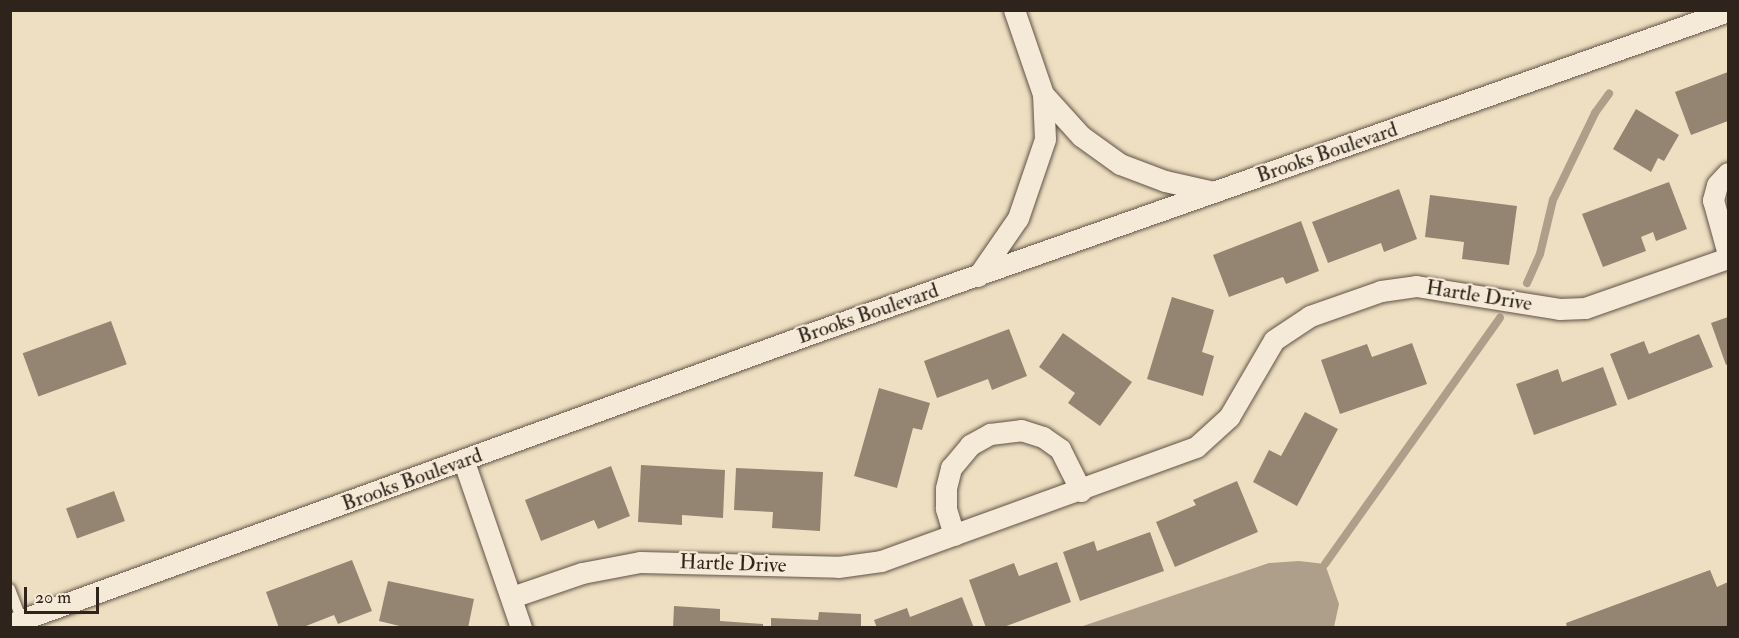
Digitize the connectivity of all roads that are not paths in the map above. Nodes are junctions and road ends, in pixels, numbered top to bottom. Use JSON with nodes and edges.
{"nodes":[{"id":1,"x":1014,"y":10,"type":"edge"},
{"id":2,"x":1728,"y":11,"type":"edge"},
{"id":3,"x":1043,"y":93,"type":"junction"},
{"id":4,"x":1728,"y":173,"type":"edge"},
{"id":5,"x":1216,"y":192,"type":"junction"},
{"id":6,"x":1728,"y":256,"type":"edge"},
{"id":7,"x":978,"y":276,"type":"junction"},
{"id":8,"x":464,"y":462,"type":"junction"},
{"id":9,"x":1081,"y":491,"type":"junction"},
{"id":10,"x":954,"y":535,"type":"junction"},
{"id":11,"x":10,"y":589,"type":"edge"},
{"id":12,"x":512,"y":597,"type":"junction"},
{"id":13,"x":16,"y":622,"type":"edge"},
{"id":14,"x":521,"y":627,"type":"edge"}],
"edges":[{"from":1,"to":3,"type":"street"},
{"from":2,"to":5,"type":"street","name":"Brooks Boulevard"},
{"from":3,"to":5,"type":"street"},
{"from":3,"to":7,"type":"street"},
{"from":4,"to":6,"type":"street","name":"Hartle Drive"},
{"from":5,"to":7,"type":"street","name":"Brooks Boulevard"},
{"from":6,"to":9,"type":"street","name":"Hartle Drive"},
{"from":7,"to":8,"type":"street","name":"Brooks Boulevard"},
{"from":8,"to":12,"type":"street"},
{"from":8,"to":13,"type":"street","name":"Brooks Boulevard"},
{"from":9,"to":10,"type":"street","name":"Hartle Drive"},
{"from":9,"to":10,"type":"street"},
{"from":10,"to":12,"type":"street","name":"Hartle Drive"},
{"from":11,"to":13,"type":"lane"},
{"from":12,"to":14,"type":"street"}]}
